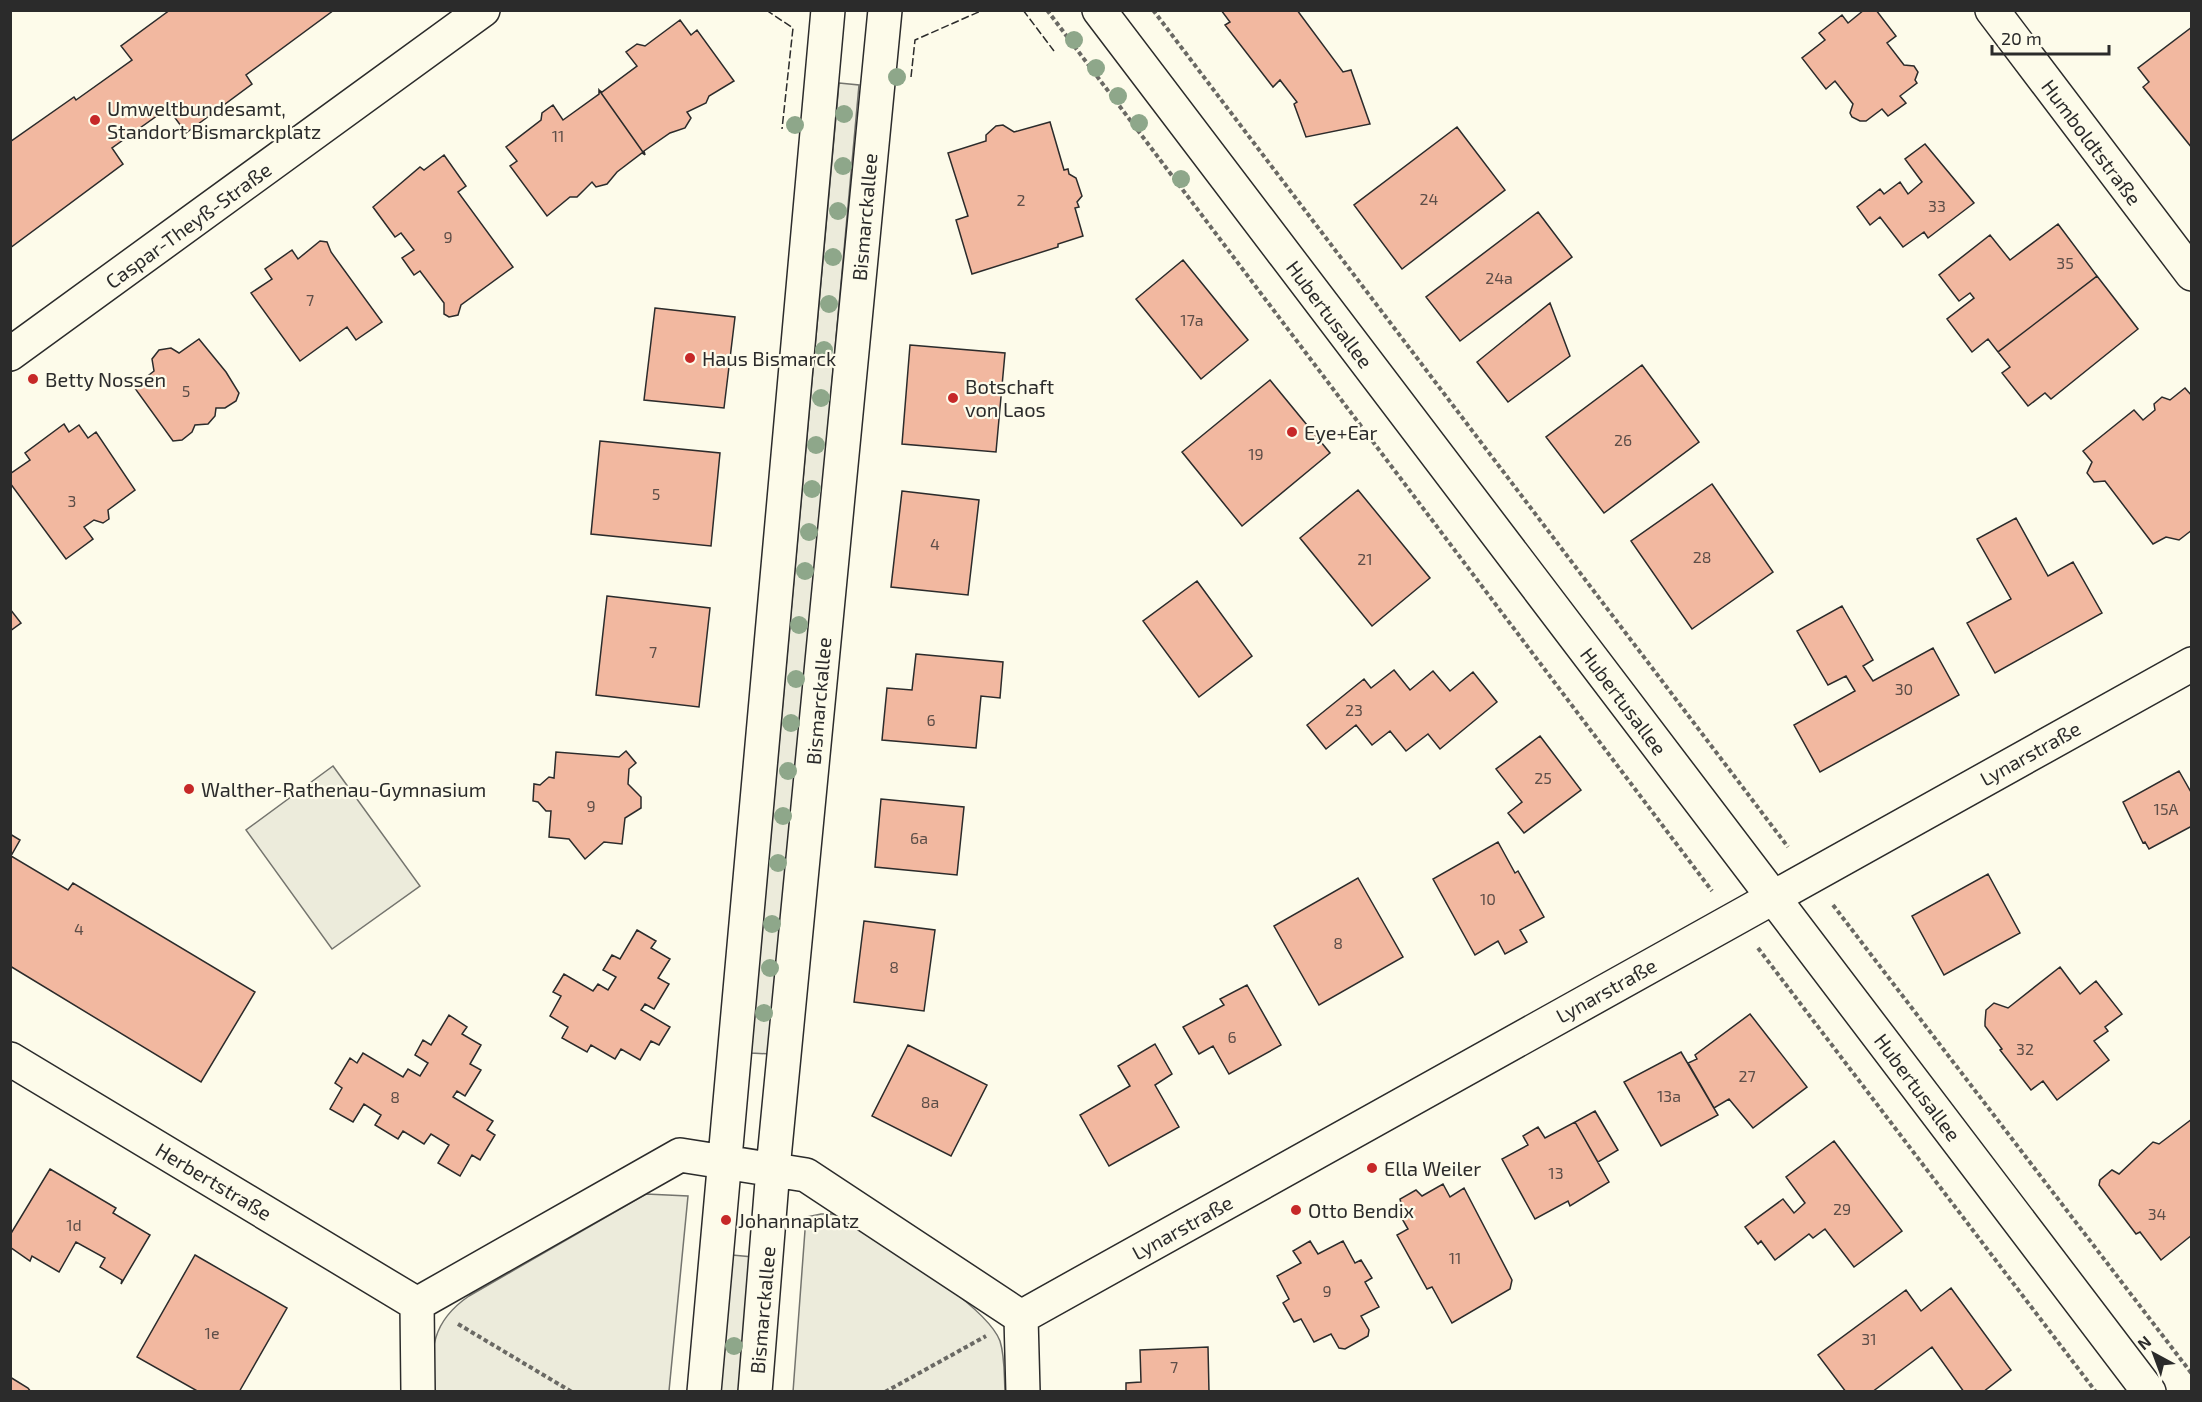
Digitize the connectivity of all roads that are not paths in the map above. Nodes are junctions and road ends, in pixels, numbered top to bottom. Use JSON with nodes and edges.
{"nodes":[{"id":1,"x":483,"y":10,"type":"edge"},
{"id":2,"x":828,"y":10,"type":"edge"},
{"id":3,"x":885,"y":10,"type":"edge"},
{"id":4,"x":1099,"y":10,"type":"edge"},
{"id":5,"x":1992,"y":10,"type":"edge"},
{"id":6,"x":2192,"y":274,"type":"edge"},
{"id":7,"x":10,"y":354,"type":"edge"},
{"id":8,"x":2192,"y":664,"type":"edge"},
{"id":9,"x":1773,"y":896,"type":"junction"},
{"id":10,"x":10,"y":1059,"type":"edge"},
{"id":11,"x":724,"y":1161,"type":"junction"},
{"id":12,"x":773,"y":1169,"type":"junction"},
{"id":13,"x":417,"y":1304,"type":"junction"},
{"id":14,"x":1021,"y":1317,"type":"junction"},
{"id":15,"x":418,"y":1392,"type":"edge"},
{"id":16,"x":704,"y":1392,"type":"edge"},
{"id":17,"x":755,"y":1392,"type":"edge"},
{"id":18,"x":1023,"y":1392,"type":"edge"},
{"id":19,"x":2149,"y":1392,"type":"edge"}],
"edges":[{"from":1,"to":7,"type":"street","name":"Caspar-Theyß-Straße"},
{"from":2,"to":11,"type":"street"},
{"from":3,"to":12,"type":"street","name":"Bismarckallee"},
{"from":4,"to":9,"type":"street","name":"Hubertusallee"},
{"from":5,"to":6,"type":"street","name":"Humboldtstraße"},
{"from":8,"to":9,"type":"street","name":"Lynarstraße"},
{"from":9,"to":14,"type":"street","name":"Lynarstraße"},
{"from":9,"to":19,"type":"street","name":"Hubertusallee"},
{"from":10,"to":13,"type":"street","name":"Herbertstraße"},
{"from":11,"to":12,"type":"street"},
{"from":11,"to":13,"type":"street"},
{"from":11,"to":16,"type":"street"},
{"from":12,"to":14,"type":"street"},
{"from":12,"to":17,"type":"street","name":"Bismarckallee"},
{"from":13,"to":15,"type":"street"},
{"from":14,"to":18,"type":"street"}]}
